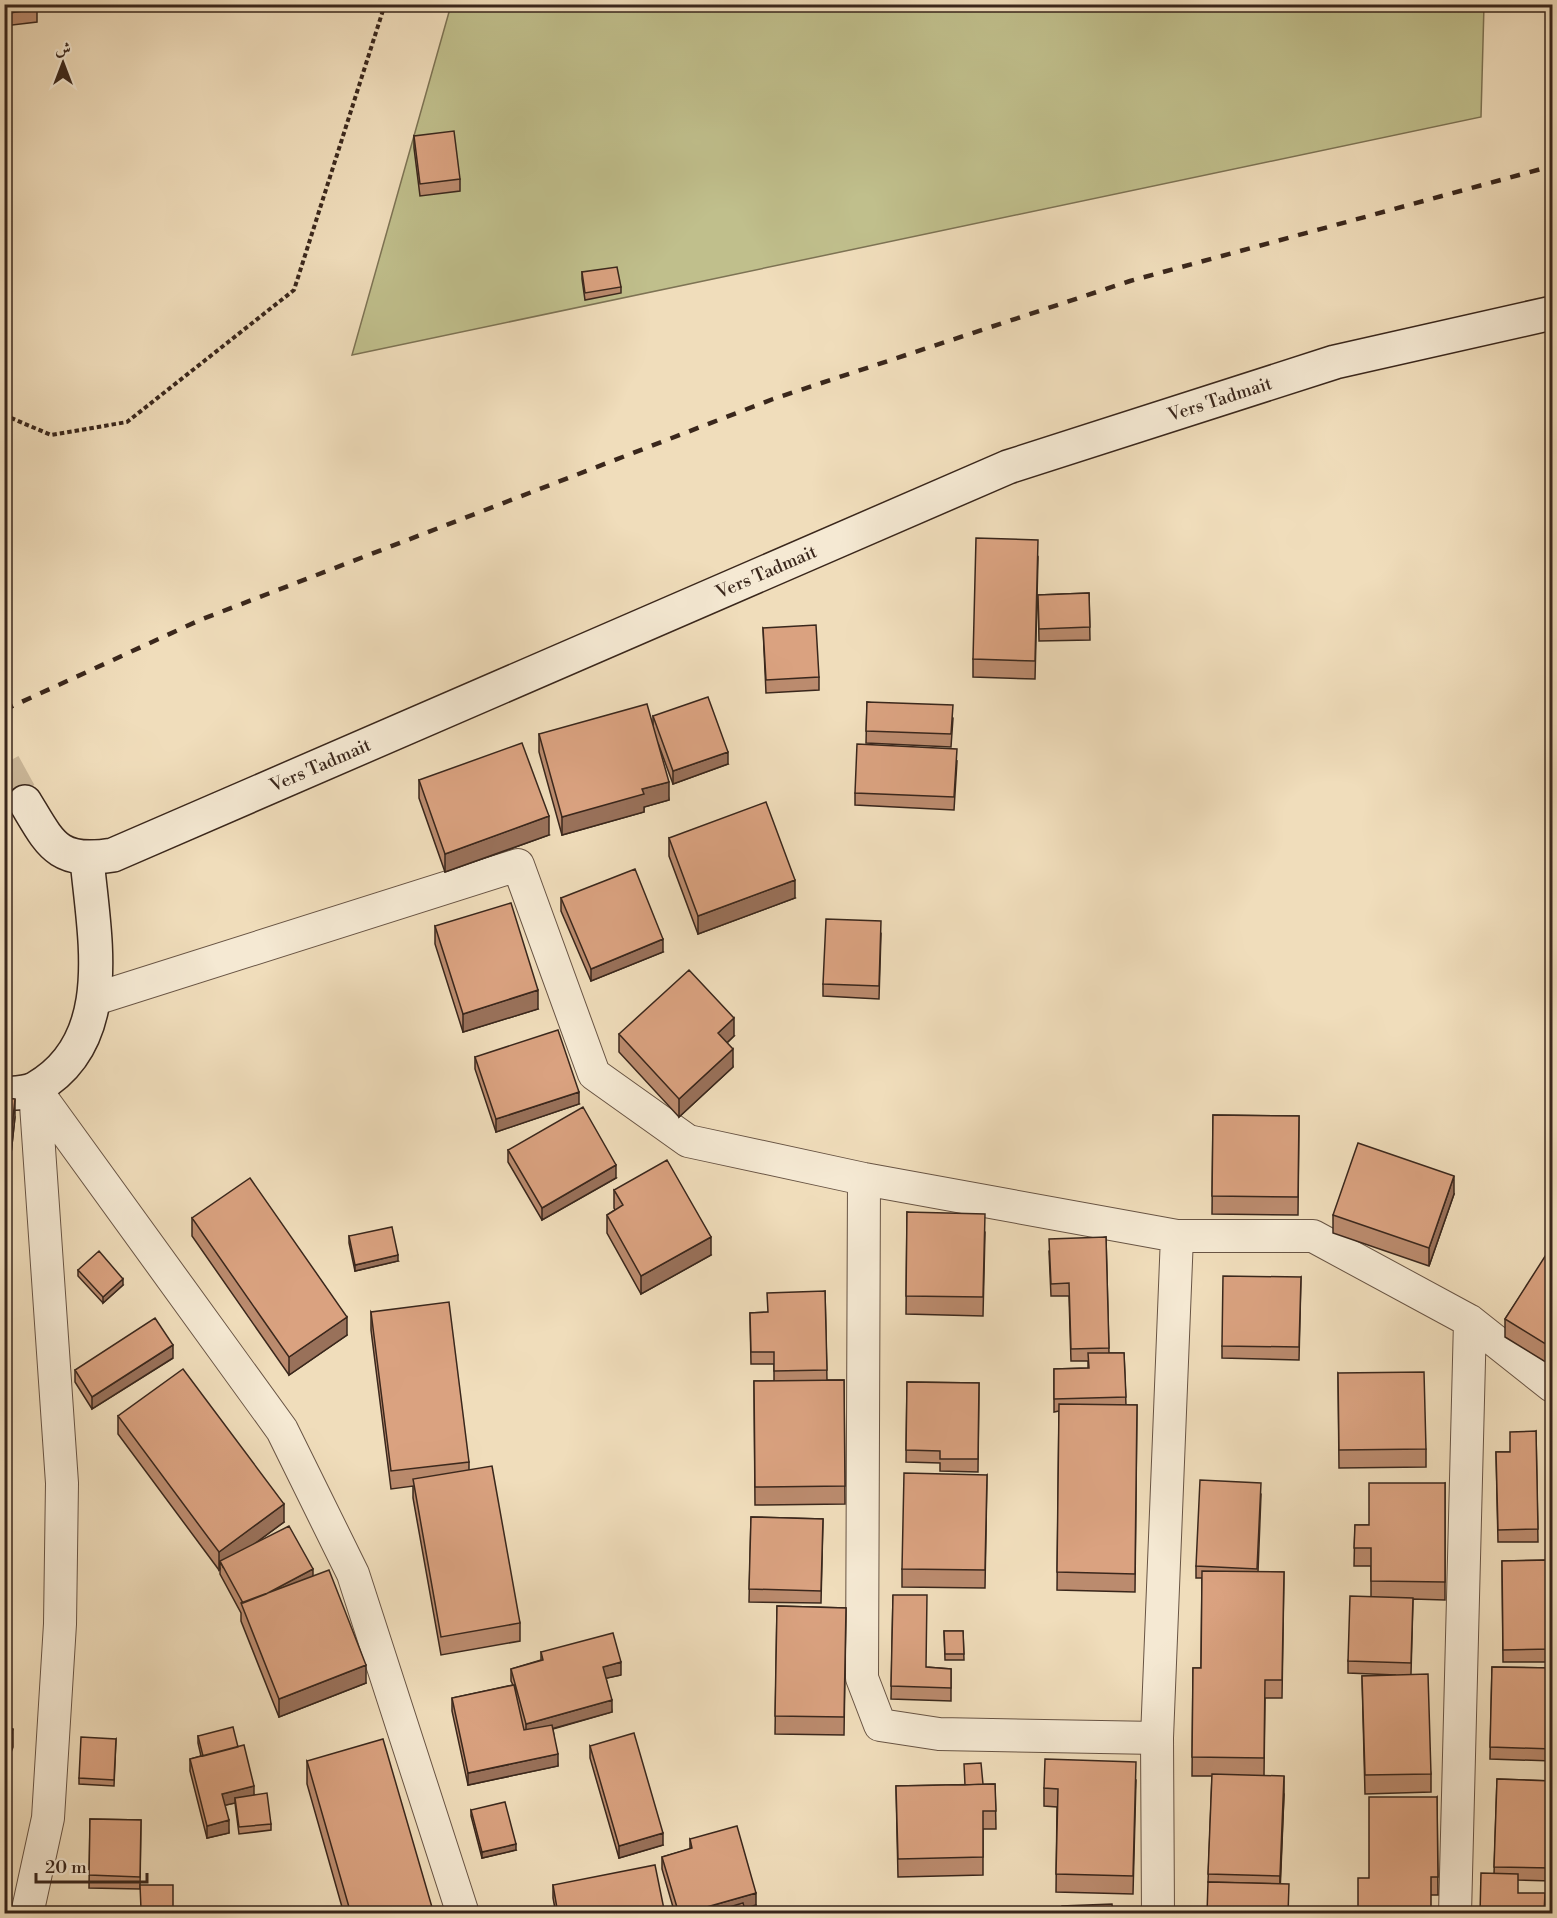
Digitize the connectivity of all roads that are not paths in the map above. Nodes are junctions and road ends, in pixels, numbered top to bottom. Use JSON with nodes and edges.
{"nodes":[{"id":1,"x":1552,"y":313,"type":"edge"},
{"id":2,"x":25,"y":802,"type":"tunnel mouth"},
{"id":3,"x":87,"y":859,"type":"junction"},
{"id":4,"x":95,"y":999,"type":"junction"},
{"id":5,"x":20,"y":1092,"type":"edge"},
{"id":6,"x":864,"y":1179,"type":"junction"},
{"id":7,"x":1177,"y":1236,"type":"junction"},
{"id":8,"x":1470,"y":1320,"type":"junction"},
{"id":9,"x":1552,"y":1386,"type":"edge"},
{"id":10,"x":1157,"y":1738,"type":"junction"},
{"id":11,"x":27,"y":1914,"type":"edge"},
{"id":12,"x":463,"y":1914,"type":"edge"},
{"id":13,"x":1158,"y":1914,"type":"edge"},
{"id":14,"x":1455,"y":1914,"type":"edge"}],
"edges":[{"from":1,"to":3,"type":"main road","name":"Vers Tadmait"},
{"from":2,"to":3,"type":"main road","name":"Vers Tadmait"},
{"from":3,"to":4,"type":"main road"},
{"from":4,"to":5,"type":"main road"},
{"from":4,"to":6,"type":"street"},
{"from":5,"to":11,"type":"street"},
{"from":5,"to":12,"type":"street"},
{"from":6,"to":7,"type":"street"},
{"from":6,"to":10,"type":"street"},
{"from":7,"to":8,"type":"street"},
{"from":7,"to":10,"type":"street"},
{"from":8,"to":9,"type":"street"},
{"from":8,"to":14,"type":"street"},
{"from":10,"to":13,"type":"street"}]}
